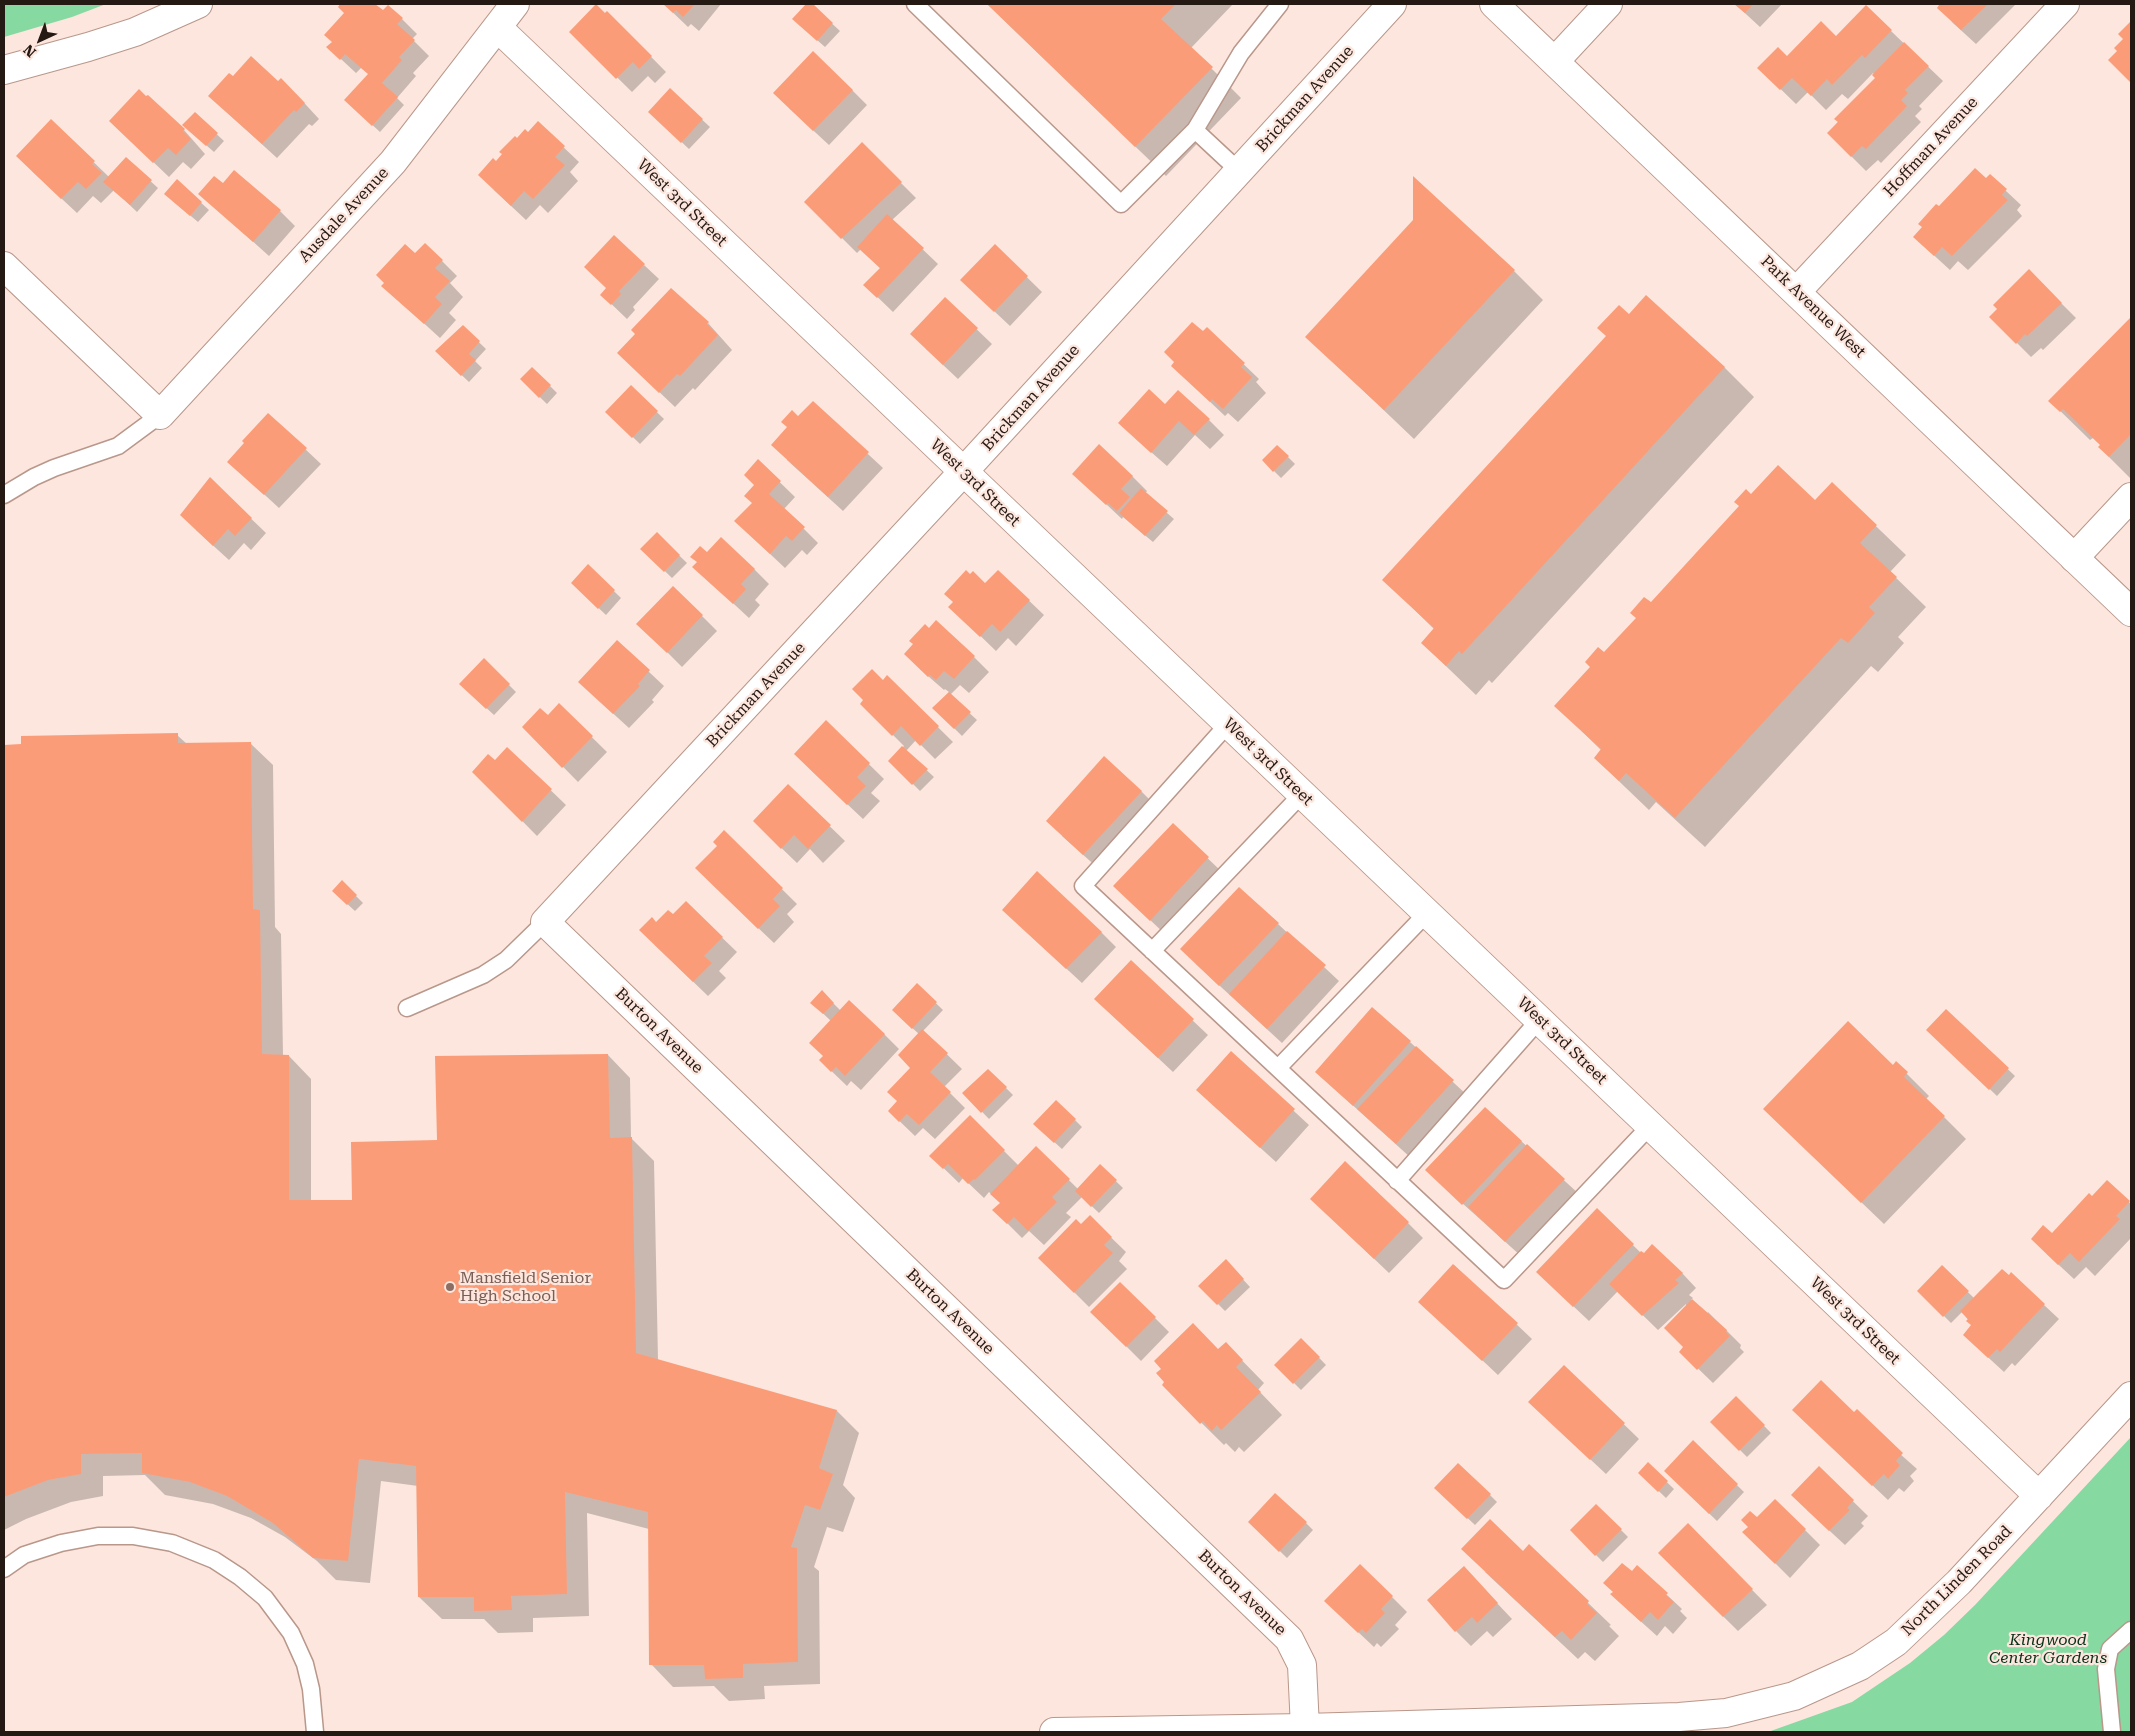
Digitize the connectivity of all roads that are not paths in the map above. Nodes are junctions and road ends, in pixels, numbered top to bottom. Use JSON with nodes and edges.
{"nodes":[{"id":1,"x":198,"y":4,"type":"edge"},
{"id":2,"x":515,"y":4,"type":"edge"},
{"id":3,"x":915,"y":4,"type":"edge"},
{"id":4,"x":1280,"y":4,"type":"edge"},
{"id":5,"x":1392,"y":4,"type":"edge"},
{"id":6,"x":1494,"y":4,"type":"edge"},
{"id":7,"x":1608,"y":4,"type":"edge"},
{"id":8,"x":2065,"y":4,"type":"edge"},
{"id":9,"x":498,"y":28,"type":"junction"},
{"id":10,"x":1555,"y":61,"type":"junction"},
{"id":11,"x":4,"y":70,"type":"edge"},
{"id":12,"x":1195,"y":130,"type":"junction"},
{"id":13,"x":1239,"y":171,"type":"junction"},
{"id":14,"x":4,"y":266,"type":"edge"},
{"id":15,"x":1797,"y":291,"type":"junction"},
{"id":16,"x":160,"y":415,"type":"junction"},
{"id":17,"x":964,"y":472,"type":"junction"},
{"id":18,"x":4,"y":495,"type":"edge"},
{"id":19,"x":2131,"y":497,"type":"edge"},
{"id":20,"x":2074,"y":558,"type":"junction"},
{"id":21,"x":2131,"y":612,"type":"edge"},
{"id":22,"x":1228,"y":724,"type":"junction"},
{"id":23,"x":1302,"y":794,"type":"junction"},
{"id":24,"x":1426,"y":913,"type":"junction"},
{"id":25,"x":544,"y":922,"type":"junction"},
{"id":26,"x":1152,"y":951,"type":"junction"},
{"id":27,"x":407,"y":1008,"type":"dead end"},
{"id":28,"x":1539,"y":1020,"type":"junction"},
{"id":29,"x":1278,"y":1068,"type":"junction"},
{"id":30,"x":1650,"y":1126,"type":"junction"},
{"id":31,"x":1397,"y":1180,"type":"junction"},
{"id":32,"x":2131,"y":1396,"type":"edge"},
{"id":33,"x":2039,"y":1496,"type":"junction"},
{"id":34,"x":4,"y":1569,"type":"edge"},
{"id":35,"x":2131,"y":1630,"type":"edge"},
{"id":36,"x":1637,"y":1725,"type":"edge"},
{"id":37,"x":1305,"y":1728,"type":"junction"},
{"id":38,"x":315,"y":1732,"type":"edge"},
{"id":39,"x":1054,"y":1732,"type":"edge"},
{"id":40,"x":2112,"y":1732,"type":"edge"}],
"edges":[{"from":1,"to":11,"type":"street"},
{"from":2,"to":9,"type":"street","name":"Ausdale Avenue"},
{"from":3,"to":12,"type":"lane"},
{"from":4,"to":12,"type":"lane"},
{"from":5,"to":13,"type":"street","name":"Brickman Avenue"},
{"from":6,"to":10,"type":"street","name":"Park Avenue West"},
{"from":7,"to":10,"type":"street"},
{"from":8,"to":15,"type":"street","name":"Hoffman Avenue"},
{"from":9,"to":16,"type":"street","name":"Ausdale Avenue"},
{"from":9,"to":17,"type":"street","name":"West 3rd Street"},
{"from":10,"to":15,"type":"street","name":"Park Avenue West"},
{"from":12,"to":13,"type":"lane"},
{"from":13,"to":17,"type":"street","name":"Brickman Avenue"},
{"from":14,"to":16,"type":"street"},
{"from":15,"to":20,"type":"street","name":"Park Avenue West"},
{"from":16,"to":18,"type":"lane"},
{"from":17,"to":22,"type":"street","name":"West 3rd Street"},
{"from":17,"to":25,"type":"street","name":"Brickman Avenue"},
{"from":19,"to":20,"type":"street"},
{"from":20,"to":21,"type":"street","name":"Park Avenue West"},
{"from":22,"to":23,"type":"street","name":"West 3rd Street"},
{"from":22,"to":26,"type":"lane"},
{"from":23,"to":24,"type":"street","name":"West 3rd Street"},
{"from":23,"to":26,"type":"lane"},
{"from":24,"to":28,"type":"street","name":"West 3rd Street"},
{"from":24,"to":29,"type":"lane"},
{"from":25,"to":27,"type":"lane"},
{"from":25,"to":37,"type":"street","name":"Burton Avenue"},
{"from":26,"to":29,"type":"lane"},
{"from":28,"to":30,"type":"street","name":"West 3rd Street"},
{"from":28,"to":31,"type":"lane"},
{"from":29,"to":31,"type":"lane"},
{"from":30,"to":31,"type":"lane"},
{"from":30,"to":33,"type":"street","name":"West 3rd Street"},
{"from":32,"to":33,"type":"street","name":"North Linden Road"},
{"from":33,"to":36,"type":"street","name":"North Linden Road"},
{"from":34,"to":38,"type":"lane"},
{"from":35,"to":40,"type":"lane"},
{"from":36,"to":37,"type":"street","name":"North Linden Road"},
{"from":37,"to":39,"type":"street","name":"North Linden Road"}]}
